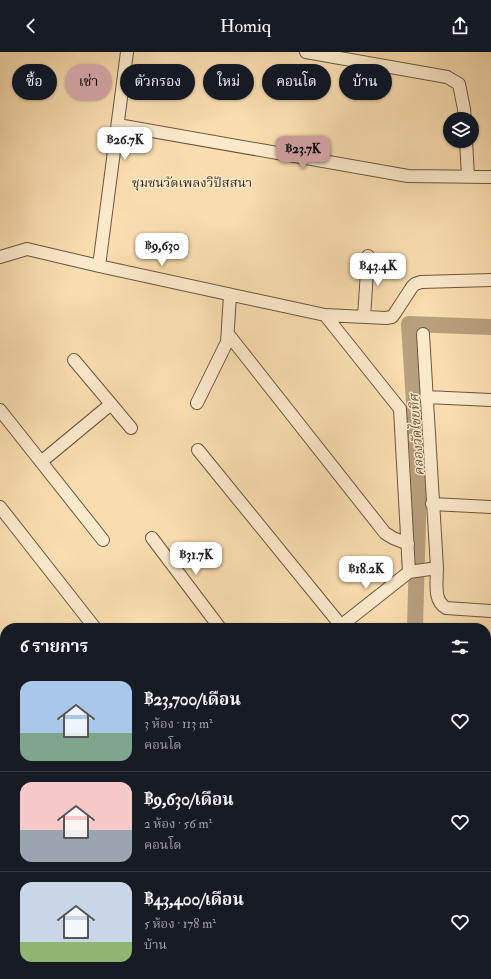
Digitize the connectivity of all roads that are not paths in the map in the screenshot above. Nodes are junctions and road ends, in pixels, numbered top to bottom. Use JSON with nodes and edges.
{"nodes":[{"id":1,"x":127,"y":52,"type":"edge"},
{"id":2,"x":306,"y":52,"type":"edge"},
{"id":3,"x":464,"y":112,"type":"edge"},
{"id":4,"x":118,"y":125,"type":"junction"},
{"id":5,"x":466,"y":148,"type":"edge"},
{"id":6,"x":468,"y":176,"type":"junction"},
{"id":7,"x":491,"y":177,"type":"edge"},
{"id":8,"x":368,"y":256,"type":"dead end"},
{"id":9,"x":0,"y":257,"type":"edge"},
{"id":10,"x":99,"y":266,"type":"junction"},
{"id":11,"x":491,"y":280,"type":"edge"},
{"id":12,"x":230,"y":295,"type":"junction"},
{"id":13,"x":325,"y":315,"type":"junction"},
{"id":14,"x":364,"y":317,"type":"junction"},
{"id":15,"x":228,"y":334,"type":"junction"},
{"id":16,"x":423,"y":334,"type":"dead end"},
{"id":17,"x":74,"y":360,"type":"dead end"},
{"id":18,"x":426,"y":397,"type":"junction"},
{"id":19,"x":491,"y":400,"type":"edge"},
{"id":20,"x":197,"y":403,"type":"dead end"},
{"id":21,"x":111,"y":404,"type":"junction"},
{"id":22,"x":0,"y":410,"type":"edge"},
{"id":23,"x":132,"y":428,"type":"dead end"},
{"id":24,"x":198,"y":450,"type":"dead end"},
{"id":25,"x":41,"y":462,"type":"junction"},
{"id":26,"x":432,"y":504,"type":"junction"},
{"id":27,"x":0,"y":507,"type":"edge"},
{"id":28,"x":491,"y":508,"type":"edge"},
{"id":29,"x":152,"y":538,"type":"dead end"},
{"id":30,"x":103,"y":540,"type":"dead end"},
{"id":31,"x":408,"y":544,"type":"junction"},
{"id":32,"x":437,"y":568,"type":"junction"},
{"id":33,"x":410,"y":572,"type":"junction"},
{"id":34,"x":491,"y":611,"type":"edge"},
{"id":35,"x":91,"y":623,"type":"edge"},
{"id":36,"x":216,"y":623,"type":"edge"},
{"id":37,"x":338,"y":623,"type":"edge"},
{"id":38,"x":346,"y":623,"type":"edge"}],
"edges":[{"from":1,"to":4,"type":"street"},
{"from":2,"to":3,"type":"street"},
{"from":4,"to":6,"type":"street"},
{"from":4,"to":10,"type":"street"},
{"from":5,"to":6,"type":"street"},
{"from":6,"to":7,"type":"street"},
{"from":8,"to":14,"type":"street"},
{"from":9,"to":10,"type":"street"},
{"from":10,"to":12,"type":"street"},
{"from":11,"to":14,"type":"street"},
{"from":12,"to":13,"type":"street"},
{"from":12,"to":15,"type":"street"},
{"from":13,"to":14,"type":"street"},
{"from":13,"to":31,"type":"street"},
{"from":15,"to":20,"type":"street"},
{"from":15,"to":31,"type":"street"},
{"from":16,"to":18,"type":"street"},
{"from":17,"to":21,"type":"street"},
{"from":18,"to":19,"type":"street"},
{"from":18,"to":26,"type":"street"},
{"from":21,"to":23,"type":"street"},
{"from":21,"to":25,"type":"street"},
{"from":22,"to":25,"type":"street"},
{"from":24,"to":37,"type":"street"},
{"from":25,"to":30,"type":"street"},
{"from":26,"to":28,"type":"street"},
{"from":26,"to":32,"type":"street"},
{"from":27,"to":35,"type":"street"},
{"from":29,"to":36,"type":"street"},
{"from":31,"to":33,"type":"street"},
{"from":32,"to":33,"type":"street"},
{"from":32,"to":34,"type":"street"},
{"from":33,"to":38,"type":"street"}]}
